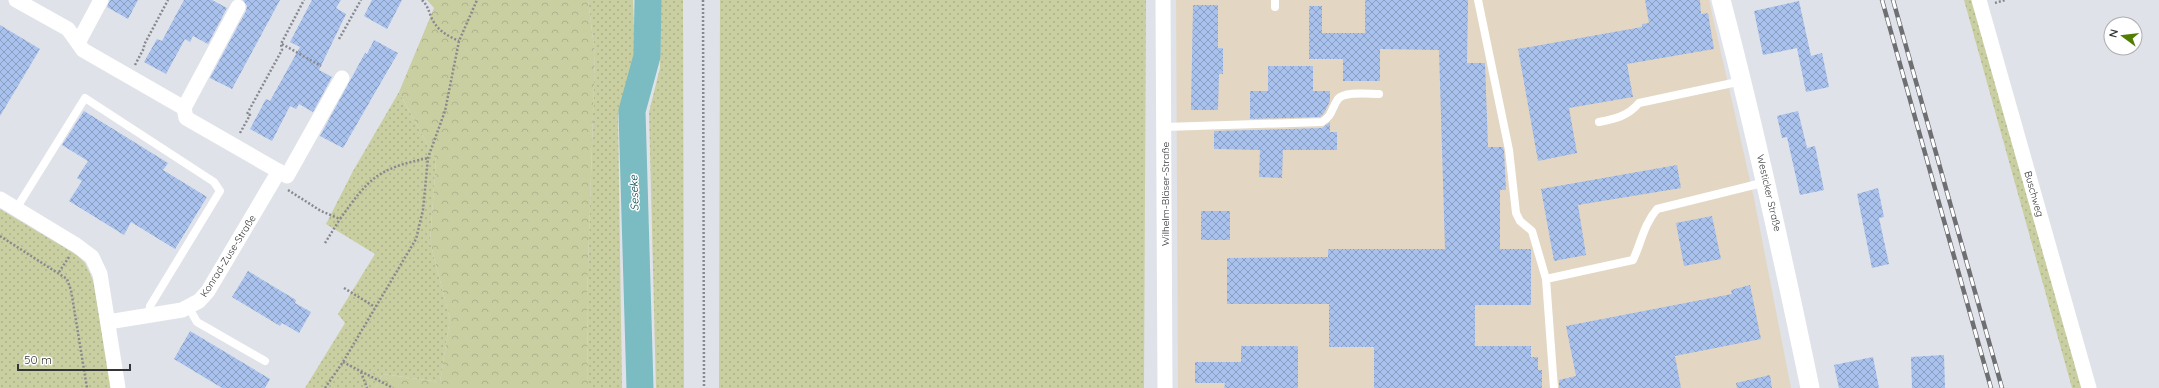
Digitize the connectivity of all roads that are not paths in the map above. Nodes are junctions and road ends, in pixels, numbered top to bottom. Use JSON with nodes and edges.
{"nodes":[{"id":1,"x":16,"y":0,"type":"edge"},
{"id":2,"x":101,"y":0,"type":"edge"},
{"id":3,"x":1163,"y":0,"type":"edge"},
{"id":4,"x":1478,"y":0,"type":"edge"},
{"id":5,"x":1721,"y":0,"type":"edge"},
{"id":6,"x":1979,"y":0,"type":"edge"},
{"id":7,"x":238,"y":7,"type":"dead end"},
{"id":8,"x":78,"y":43,"type":"junction"},
{"id":9,"x":342,"y":78,"type":"dead end"},
{"id":10,"x":1742,"y":80,"type":"junction"},
{"id":11,"x":1379,"y":94,"type":"dead end"},
{"id":12,"x":184,"y":108,"type":"junction"},
{"id":13,"x":1599,"y":122,"type":"dead end"},
{"id":14,"x":1165,"y":127,"type":"junction"},
{"id":15,"x":276,"y":177,"type":"junction"},
{"id":16,"x":1766,"y":182,"type":"junction"},
{"id":17,"x":0,"y":199,"type":"edge"},
{"id":18,"x":16,"y":209,"type":"junction"},
{"id":19,"x":1546,"y":279,"type":"junction"},
{"id":20,"x":189,"y":308,"type":"junction"},
{"id":21,"x":149,"y":315,"type":"junction"},
{"id":22,"x":108,"y":322,"type":"junction"},
{"id":23,"x":265,"y":361,"type":"dead end"},
{"id":24,"x":118,"y":388,"type":"edge"},
{"id":25,"x":1165,"y":388,"type":"edge"},
{"id":26,"x":1554,"y":388,"type":"edge"},
{"id":27,"x":1810,"y":388,"type":"edge"},
{"id":28,"x":2089,"y":388,"type":"edge"}],
"edges":[{"from":1,"to":8,"type":"street"},
{"from":2,"to":8,"type":"street"},
{"from":3,"to":14,"type":"street","name":"Wilhelm-Bläser-Straße"},
{"from":4,"to":19,"type":"lane"},
{"from":5,"to":10,"type":"street","name":"Westicker Straße"},
{"from":6,"to":28,"type":"street","name":"Buschweg"},
{"from":7,"to":12,"type":"street"},
{"from":8,"to":12,"type":"street"},
{"from":9,"to":15,"type":"street"},
{"from":10,"to":13,"type":"lane"},
{"from":10,"to":16,"type":"street","name":"Westicker Straße"},
{"from":11,"to":14,"type":"lane"},
{"from":12,"to":15,"type":"street"},
{"from":14,"to":25,"type":"street","name":"Wilhelm-Bläser-Straße"},
{"from":15,"to":20,"type":"street","name":"Konrad-Zuse-Straße"},
{"from":16,"to":19,"type":"lane"},
{"from":16,"to":27,"type":"street","name":"Westicker Straße"},
{"from":17,"to":18,"type":"street"},
{"from":18,"to":21,"type":"lane"},
{"from":18,"to":22,"type":"street"},
{"from":19,"to":26,"type":"lane"},
{"from":20,"to":21,"type":"street","name":"Konrad-Zuse-Straße"},
{"from":20,"to":23,"type":"lane"},
{"from":21,"to":22,"type":"street","name":"Konrad-Zuse-Straße"},
{"from":22,"to":24,"type":"street"}]}
